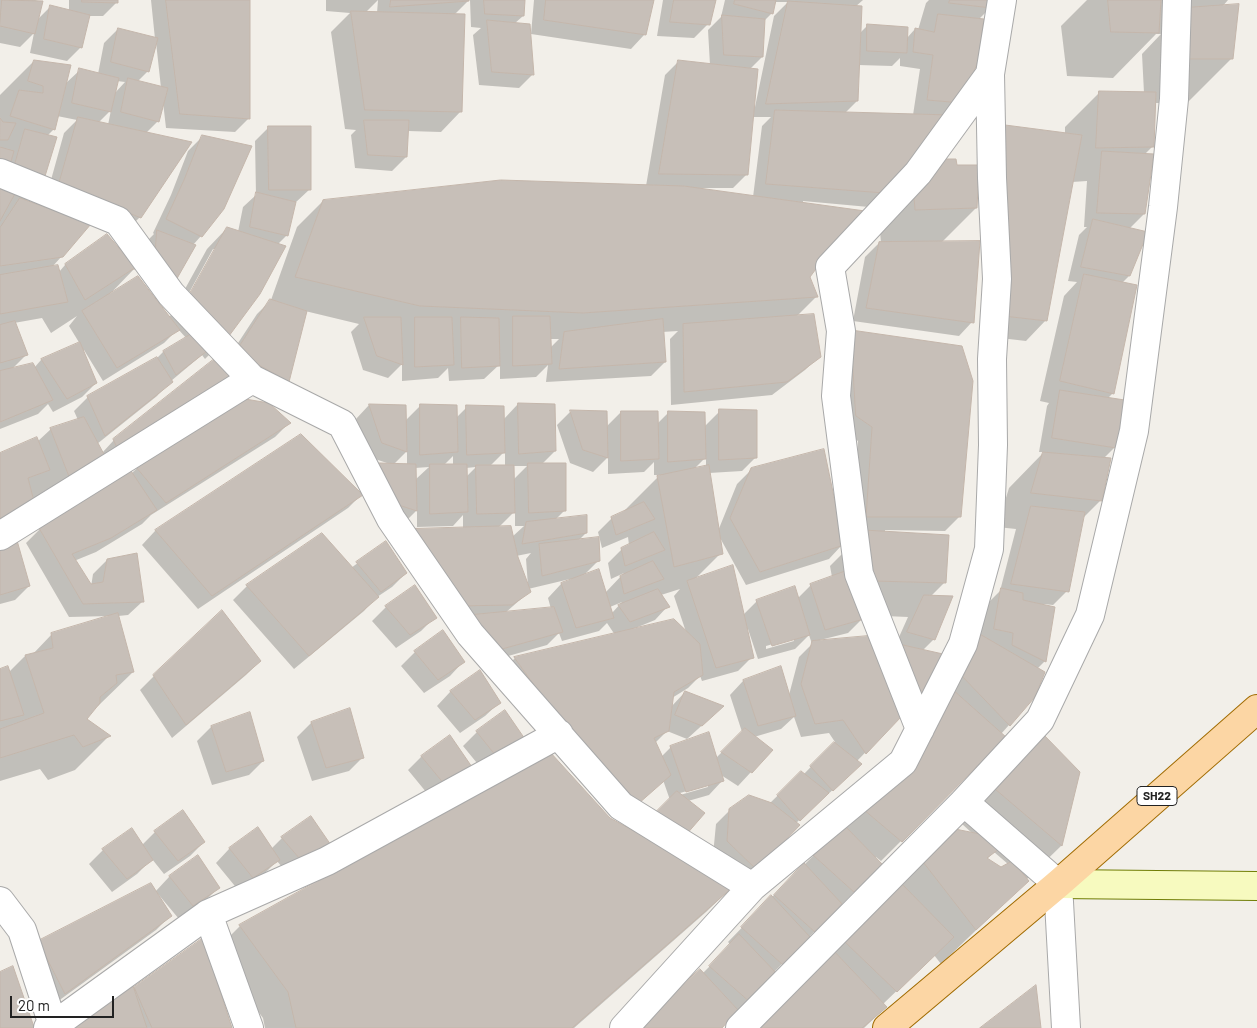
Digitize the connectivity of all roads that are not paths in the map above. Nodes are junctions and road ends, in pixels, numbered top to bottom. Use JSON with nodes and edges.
{"nodes":[{"id":1,"x":1002,"y":0,"type":"edge"},
{"id":2,"x":1176,"y":0,"type":"edge"},
{"id":3,"x":990,"y":74,"type":"junction"},
{"id":4,"x":0,"y":173,"type":"edge"},
{"id":5,"x":252,"y":379,"type":"junction"},
{"id":6,"x":0,"y":536,"type":"edge"},
{"id":7,"x":1257,"y":709,"type":"edge"},
{"id":8,"x":920,"y":729,"type":"junction"},
{"id":9,"x":559,"y":734,"type":"junction"},
{"id":10,"x":964,"y":802,"type":"junction"},
{"id":11,"x":1058,"y":884,"type":"junction"},
{"id":12,"x":1257,"y":886,"type":"edge"},
{"id":13,"x":752,"y":887,"type":"junction"},
{"id":14,"x":0,"y":900,"type":"edge"},
{"id":15,"x":208,"y":914,"type":"junction"},
{"id":16,"x":52,"y":1027,"type":"edge"},
{"id":17,"x":249,"y":1028,"type":"edge"},
{"id":18,"x":624,"y":1028,"type":"edge"},
{"id":19,"x":740,"y":1028,"type":"edge"},
{"id":20,"x":887,"y":1028,"type":"edge"},
{"id":21,"x":1066,"y":1028,"type":"edge"}],
"edges":[{"from":1,"to":3,"type":"street"},
{"from":2,"to":10,"type":"street"},
{"from":3,"to":8,"type":"street"},
{"from":3,"to":8,"type":"street"},
{"from":4,"to":5,"type":"street"},
{"from":5,"to":6,"type":"street"},
{"from":5,"to":9,"type":"street"},
{"from":7,"to":11,"type":"main road","number":"SH22"},
{"from":8,"to":13,"type":"street"},
{"from":9,"to":13,"type":"street"},
{"from":9,"to":15,"type":"street"},
{"from":10,"to":11,"type":"street"},
{"from":10,"to":19,"type":"street"},
{"from":11,"to":12,"type":"street"},
{"from":11,"to":20,"type":"main road","number":"SH22"},
{"from":11,"to":21,"type":"street"},
{"from":13,"to":18,"type":"street"},
{"from":14,"to":16,"type":"street"},
{"from":15,"to":16,"type":"street"},
{"from":15,"to":17,"type":"street"}]}
